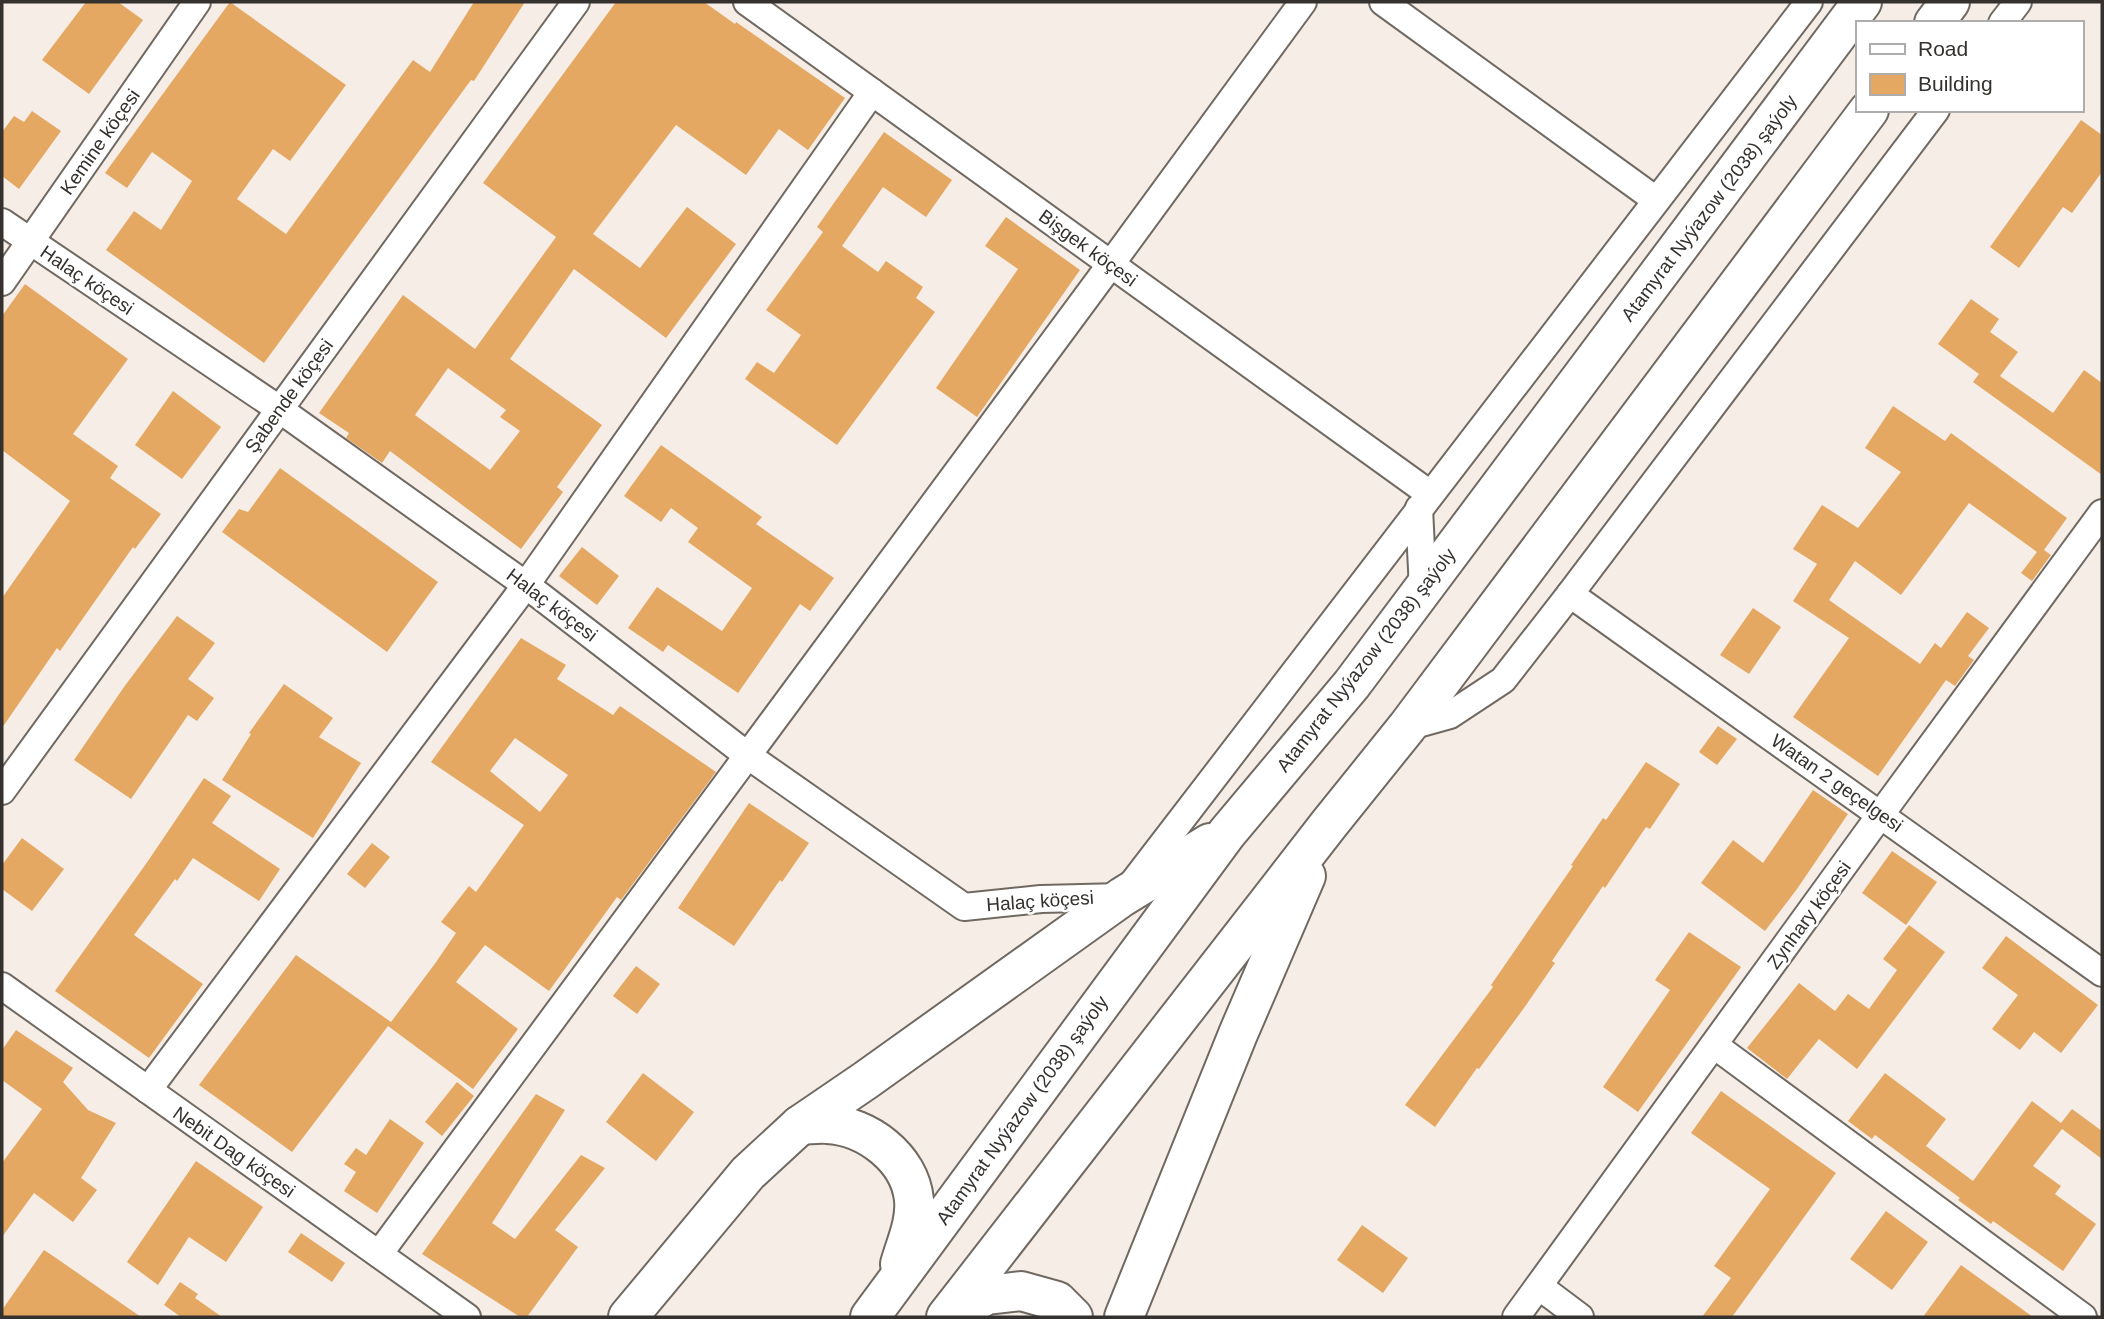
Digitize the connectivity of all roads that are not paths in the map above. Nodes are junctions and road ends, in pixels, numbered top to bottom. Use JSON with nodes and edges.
{"nodes":[{"id":1,"x":197,"y":2,"type":"edge"},
{"id":2,"x":576,"y":2,"type":"edge"},
{"id":3,"x":747,"y":2,"type":"edge"},
{"id":4,"x":1303,"y":2,"type":"edge"},
{"id":5,"x":1383,"y":2,"type":"edge"},
{"id":6,"x":1809,"y":2,"type":"edge"},
{"id":7,"x":1862,"y":2,"type":"edge"},
{"id":8,"x":1950,"y":2,"type":"edge"},
{"id":9,"x":2018,"y":2,"type":"edge"},
{"id":10,"x":1936,"y":21,"type":"edge"},
{"id":11,"x":2004,"y":21,"type":"edge"},
{"id":12,"x":872,"y":92,"type":"junction"},
{"id":13,"x":1868,"y":112,"type":"edge"},
{"id":14,"x":1934,"y":112,"type":"edge"},
{"id":15,"x":1656,"y":200,"type":"junction"},
{"id":16,"x":2,"y":222,"type":"edge"},
{"id":17,"x":30,"y":242,"type":"junction"},
{"id":18,"x":1111,"y":264,"type":"junction"},
{"id":19,"x":2,"y":282,"type":"edge"},
{"id":20,"x":279,"y":409,"type":"junction"},
{"id":21,"x":1425,"y":501,"type":"junction"},
{"id":22,"x":2102,"y":513,"type":"edge"},
{"id":23,"x":526,"y":585,"type":"junction"},
{"id":24,"x":1423,"y":590,"type":"junction"},
{"id":25,"x":1570,"y":594,"type":"junction"},
{"id":26,"x":1407,"y":727,"type":"junction"},
{"id":27,"x":747,"y":755,"type":"junction"},
{"id":28,"x":2,"y":790,"type":"edge"},
{"id":29,"x":1881,"y":814,"type":"junction"},
{"id":30,"x":1329,"y":824,"type":"junction"},
{"id":31,"x":1227,"y":833,"type":"junction"},
{"id":32,"x":1122,"y":897,"type":"junction"},
{"id":33,"x":2102,"y":973,"type":"edge"},
{"id":34,"x":2,"y":986,"type":"edge"},
{"id":35,"x":1714,"y":1045,"type":"junction"},
{"id":36,"x":148,"y":1090,"type":"junction"},
{"id":37,"x":800,"y":1125,"type":"junction"},
{"id":38,"x":379,"y":1254,"type":"junction"},
{"id":39,"x":894,"y":1285,"type":"junction"},
{"id":40,"x":1540,"y":1287,"type":"junction"},
{"id":41,"x":467,"y":1317,"type":"edge"},
{"id":42,"x":628,"y":1317,"type":"edge"},
{"id":43,"x":870,"y":1317,"type":"edge"},
{"id":44,"x":946,"y":1317,"type":"edge"},
{"id":45,"x":1073,"y":1317,"type":"edge"},
{"id":46,"x":1124,"y":1317,"type":"edge"},
{"id":47,"x":1517,"y":1317,"type":"edge"},
{"id":48,"x":1580,"y":1317,"type":"edge"},
{"id":49,"x":2083,"y":1317,"type":"edge"}],
"edges":[{"from":1,"to":17,"type":"street","name":"Kemine köçesi"},
{"from":2,"to":20,"type":"street","name":"Şabende köçesi"},
{"from":3,"to":12,"type":"street","name":"Bişgek köçesi"},
{"from":4,"to":18,"type":"street"},
{"from":5,"to":15,"type":"street"},
{"from":6,"to":15,"type":"street"},
{"from":7,"to":24,"type":"main road","name":"Atamyrat Nyýazow (2038) şaýoly"},
{"from":8,"to":10,"type":"main road"},
{"from":9,"to":11,"type":"street"},
{"from":12,"to":18,"type":"street","name":"Bişgek köçesi"},
{"from":12,"to":23,"type":"street"},
{"from":13,"to":26,"type":"main road"},
{"from":14,"to":25,"type":"street"},
{"from":15,"to":21,"type":"street"},
{"from":16,"to":17,"type":"street","name":"Halaç köçesi"},
{"from":17,"to":19,"type":"street","name":"Kemine köçesi"},
{"from":17,"to":20,"type":"street","name":"Halaç köçesi"},
{"from":18,"to":21,"type":"street","name":"Bişgek köçesi"},
{"from":18,"to":27,"type":"street"},
{"from":20,"to":23,"type":"street","name":"Halaç köçesi"},
{"from":20,"to":28,"type":"street","name":"Şabende köçesi"},
{"from":21,"to":24,"type":"street"},
{"from":21,"to":32,"type":"street"},
{"from":22,"to":29,"type":"street","name":"Zynhary köçesi"},
{"from":23,"to":27,"type":"street","name":"Halaç köçesi"},
{"from":23,"to":36,"type":"street"},
{"from":24,"to":31,"type":"main road","name":"Atamyrat Nyýazow (2038) şaýoly"},
{"from":25,"to":26,"type":"street"},
{"from":25,"to":29,"type":"street","name":"Watan 2 geçelgesi"},
{"from":26,"to":30,"type":"main road"},
{"from":27,"to":32,"type":"street","name":"Halaç köçesi"},
{"from":27,"to":38,"type":"street"},
{"from":29,"to":33,"type":"street","name":"Watan 2 geçelgesi"},
{"from":29,"to":35,"type":"street","name":"Zynhary köçesi"},
{"from":30,"to":44,"type":"main road"},
{"from":30,"to":46,"type":"main road"},
{"from":31,"to":32,"type":"main road"},
{"from":31,"to":39,"type":"main road","name":"Atamyrat Nyýazow (2038) şaýoly"},
{"from":32,"to":37,"type":"main road"},
{"from":34,"to":36,"type":"street","name":"Nebit Dag köçesi"},
{"from":35,"to":40,"type":"street","name":"Zynhary köçesi"},
{"from":35,"to":49,"type":"street"},
{"from":36,"to":38,"type":"street","name":"Nebit Dag köçesi"},
{"from":37,"to":39,"type":"main road"},
{"from":37,"to":42,"type":"main road"},
{"from":38,"to":41,"type":"street","name":"Nebit Dag köçesi"},
{"from":39,"to":43,"type":"main road","name":"Atamyrat Nyýazow (2038) şaýoly"},
{"from":40,"to":47,"type":"street","name":"Zynhary köçesi"},
{"from":40,"to":48,"type":"street"},
{"from":44,"to":45,"type":"main road"}]}
